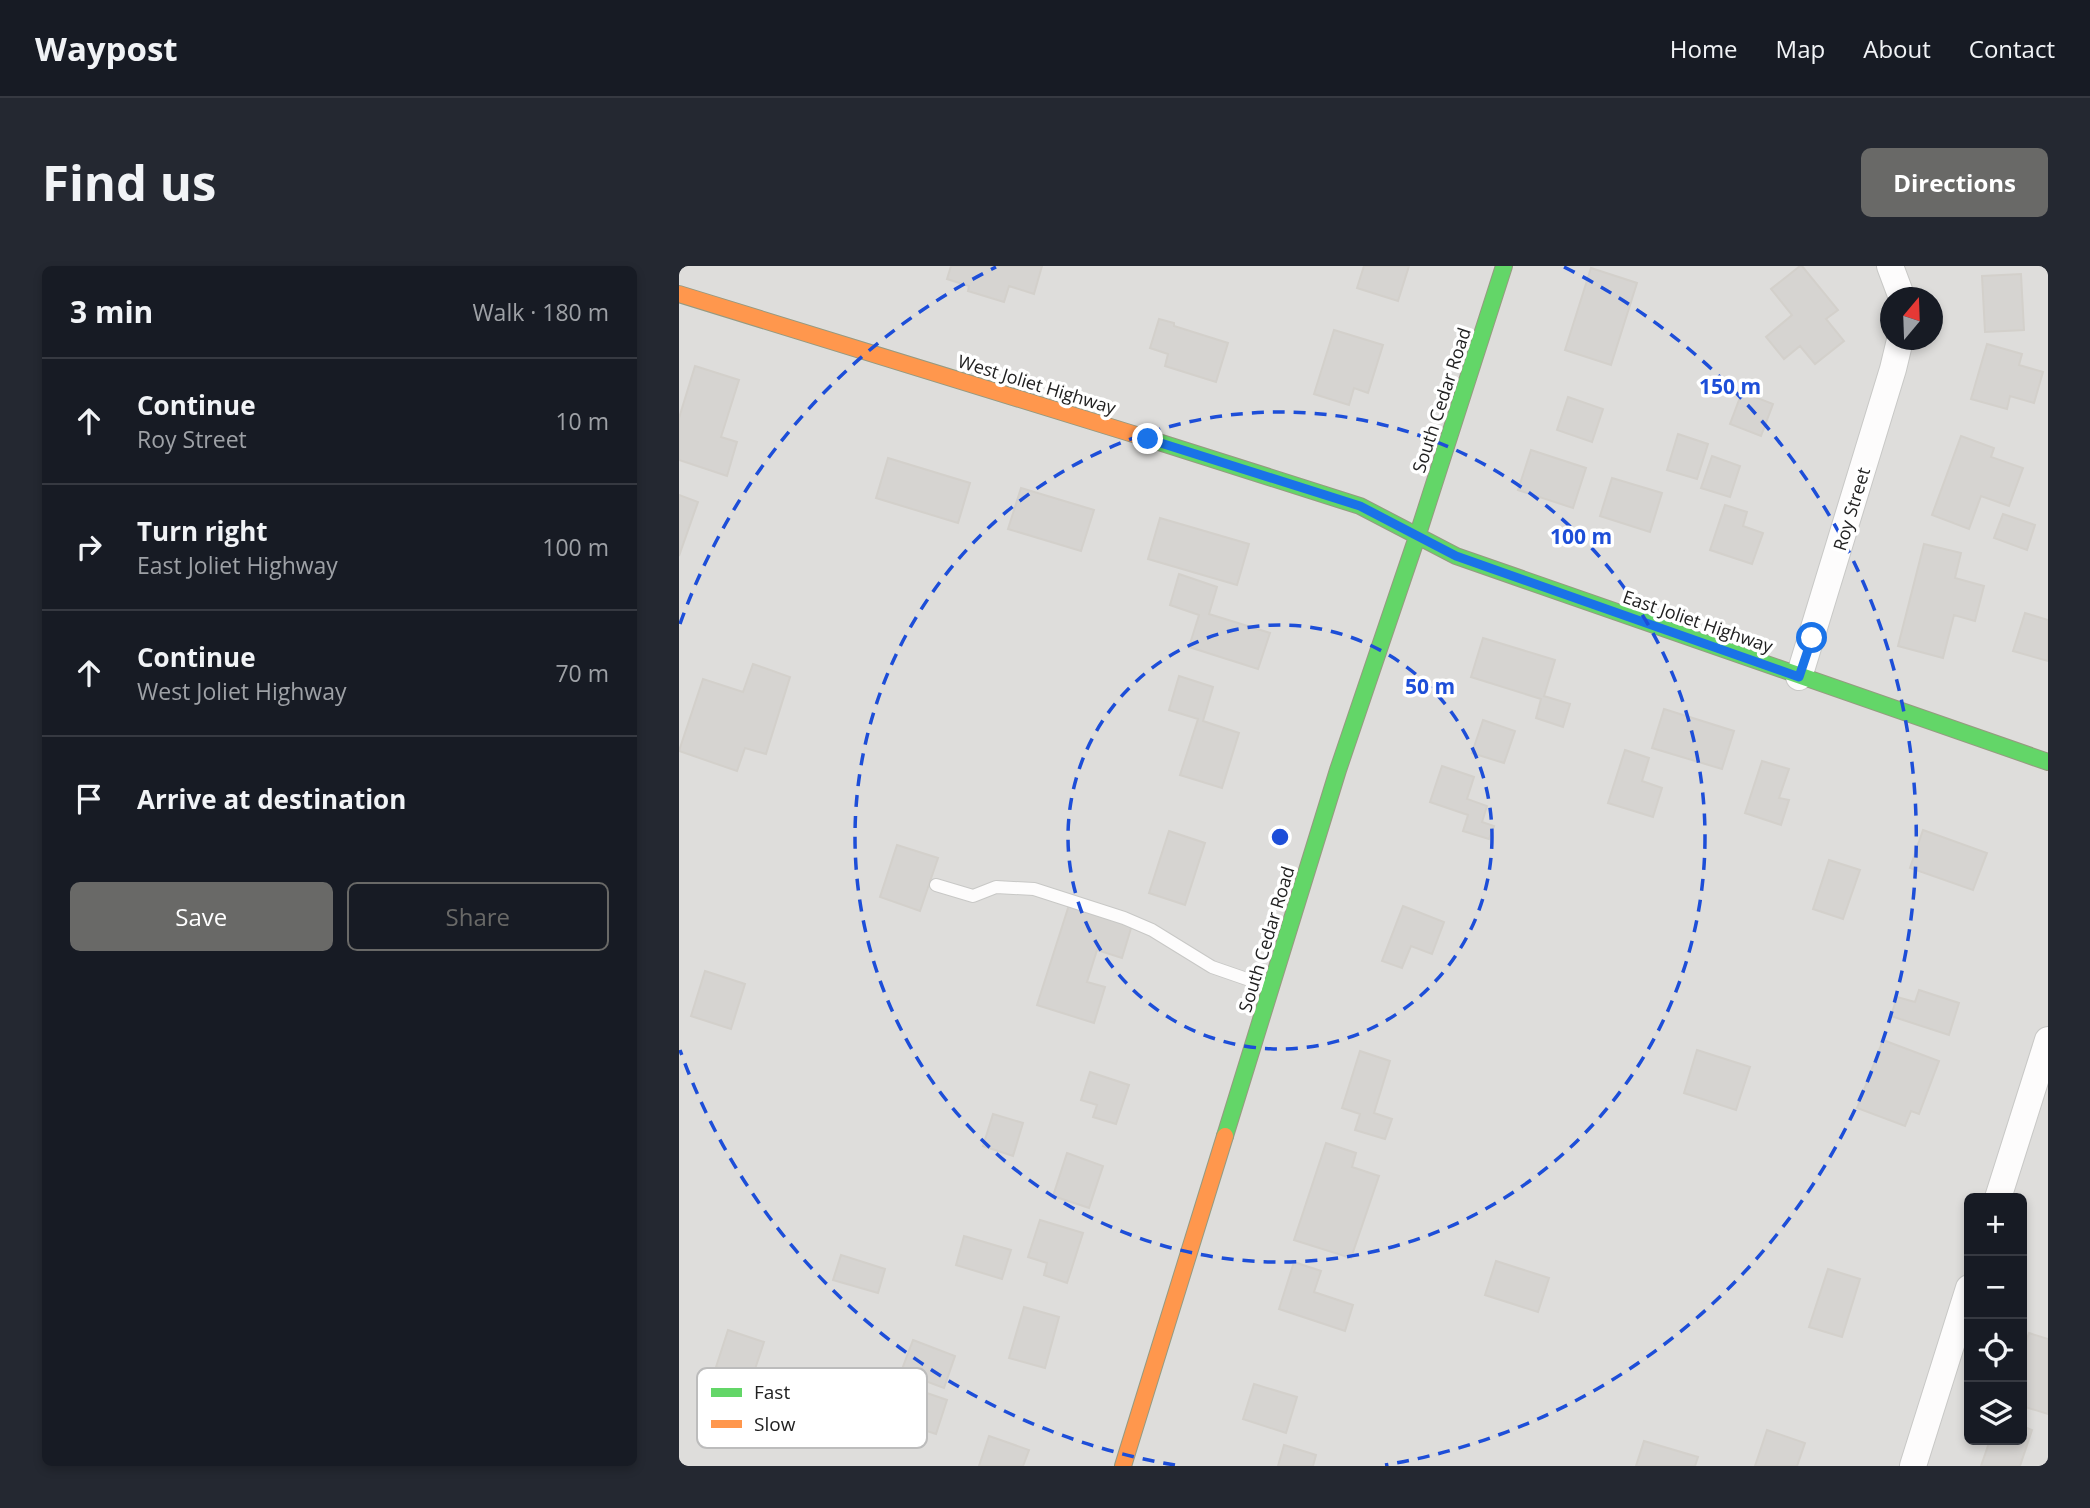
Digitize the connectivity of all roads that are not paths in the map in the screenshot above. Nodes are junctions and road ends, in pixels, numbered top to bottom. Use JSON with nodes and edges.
{"nodes":[{"id":1,"x":1504,"y":266,"type":"edge"},
{"id":2,"x":1890,"y":266,"type":"edge"},
{"id":3,"x":1898,"y":287,"type":"edge"},
{"id":4,"x":679,"y":294,"type":"edge"},
{"id":5,"x":1897,"y":350,"type":"edge"},
{"id":6,"x":1417,"y":537,"type":"junction"},
{"id":7,"x":1799,"y":677,"type":"junction"},
{"id":8,"x":2048,"y":762,"type":"edge"},
{"id":9,"x":936,"y":884,"type":"dead end"},
{"id":10,"x":1271,"y":987,"type":"junction"},
{"id":11,"x":2048,"y":1040,"type":"edge"},
{"id":12,"x":2000,"y":1193,"type":"edge"},
{"id":13,"x":1964,"y":1304,"type":"edge"},
{"id":14,"x":1123,"y":1466,"type":"edge"},
{"id":15,"x":1913,"y":1466,"type":"edge"}],
"edges":[{"from":1,"to":6,"type":"street","name":"South Cedar Road"},
{"from":2,"to":3,"type":"street"},
{"from":4,"to":6,"type":"street","name":"West Joliet Highway"},
{"from":5,"to":7,"type":"street","name":"Roy Street"},
{"from":6,"to":7,"type":"street","name":"East Joliet Highway"},
{"from":6,"to":10,"type":"street","name":"South Cedar Road"},
{"from":7,"to":8,"type":"street","name":"East Joliet Highway"},
{"from":9,"to":10,"type":"lane"},
{"from":10,"to":14,"type":"street","name":"South Cedar Road"},
{"from":11,"to":12,"type":"street"},
{"from":13,"to":15,"type":"street"}]}
